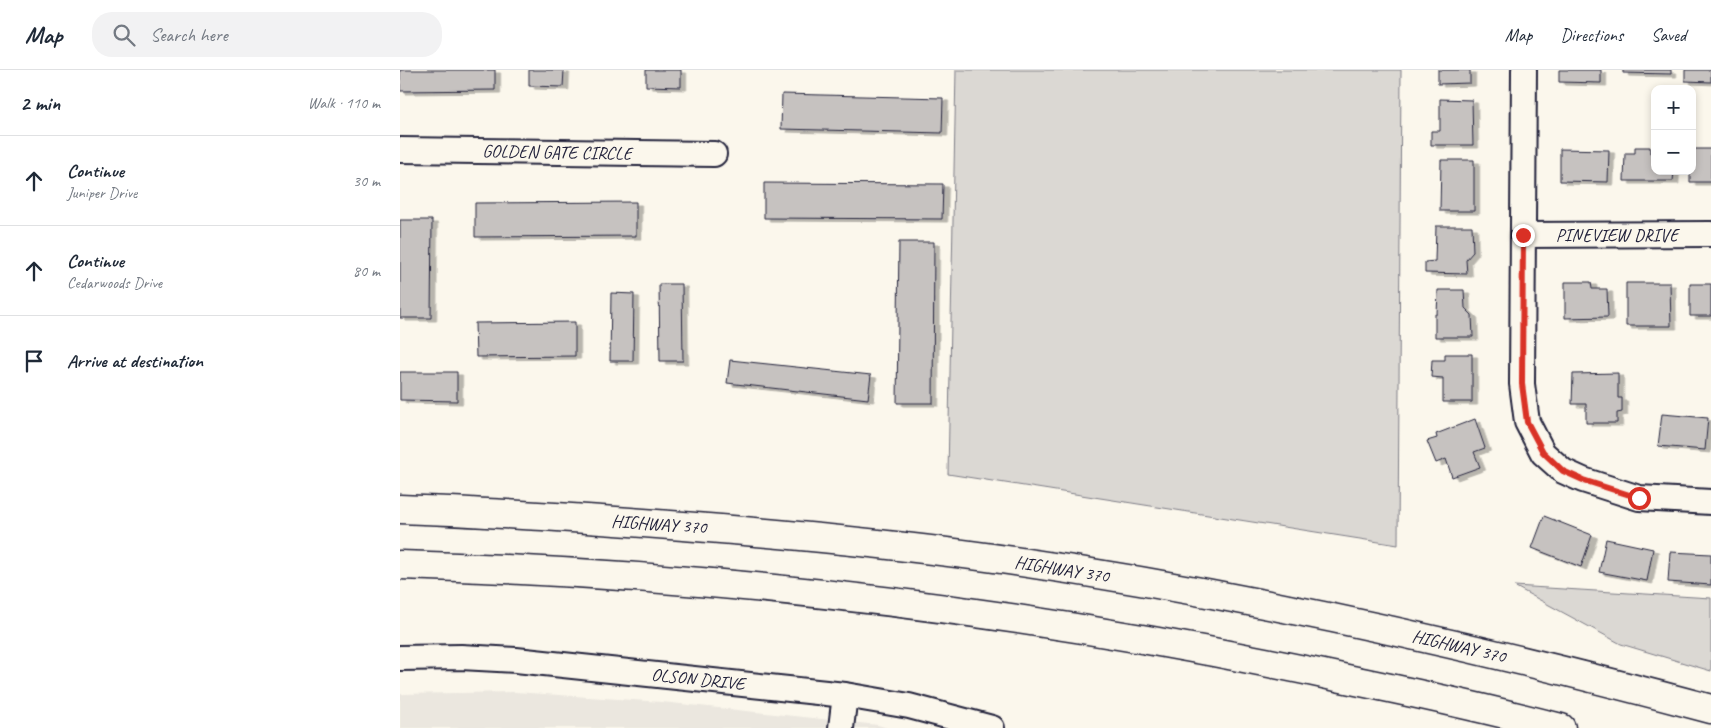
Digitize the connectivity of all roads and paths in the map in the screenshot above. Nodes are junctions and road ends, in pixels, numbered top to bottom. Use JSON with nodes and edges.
{"nodes":[{"id":1,"x":1524,"y":70,"type":"edge"},
{"id":2,"x":400,"y":150,"type":"edge"},
{"id":3,"x":714,"y":154,"type":"dead end"},
{"id":4,"x":1711,"y":234,"type":"edge"},
{"id":5,"x":1523,"y":235,"type":"junction"},
{"id":6,"x":1711,"y":502,"type":"edge"},
{"id":7,"x":400,"y":509,"type":"edge"},
{"id":8,"x":400,"y":565,"type":"edge"},
{"id":9,"x":400,"y":658,"type":"edge"},
{"id":10,"x":845,"y":695,"type":"junction"},
{"id":11,"x":1711,"y":709,"type":"edge"},
{"id":12,"x":841,"y":728,"type":"edge"},
{"id":13,"x":992,"y":728,"type":"edge"},
{"id":14,"x":1561,"y":728,"type":"edge"}],
"edges":[{"from":1,"to":5,"type":"street"},
{"from":2,"to":3,"type":"street","name":"GOLDEN GATE CIRCLE"},
{"from":4,"to":5,"type":"street","name":"PINEVIEW DRIVE"},
{"from":5,"to":6,"type":"street"},
{"from":7,"to":11,"type":"highway","name":"HIGHWAY 370"},
{"from":8,"to":14,"type":"highway"},
{"from":9,"to":10,"type":"street","name":"OLSON DRIVE"},
{"from":10,"to":12,"type":"street"},
{"from":10,"to":13,"type":"street","name":"OLSON DRIVE"}]}
